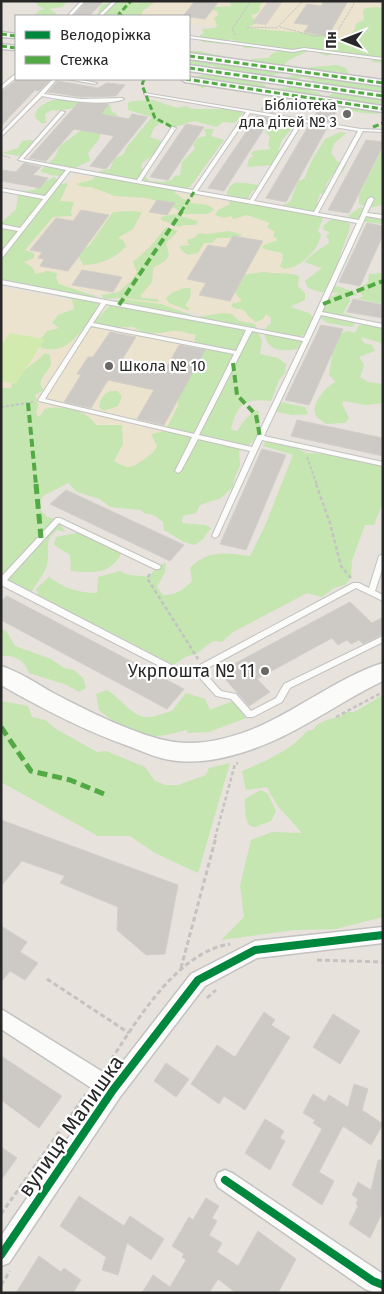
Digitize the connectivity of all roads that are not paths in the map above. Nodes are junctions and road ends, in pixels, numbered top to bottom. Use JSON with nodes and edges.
{"nodes":[{"id":1,"x":83,"y":1,"type":"edge"},
{"id":2,"x":115,"y":1,"type":"edge"},
{"id":3,"x":70,"y":15,"type":"dead end"},
{"id":4,"x":101,"y":15,"type":"edge"},
{"id":5,"x":1,"y":34,"type":"edge"},
{"id":6,"x":15,"y":36,"type":"edge"},
{"id":7,"x":190,"y":37,"type":"edge"},
{"id":8,"x":1,"y":46,"type":"edge"},
{"id":9,"x":15,"y":48,"type":"edge"},
{"id":10,"x":190,"y":56,"type":"edge"},
{"id":11,"x":383,"y":59,"type":"edge"},
{"id":12,"x":190,"y":68,"type":"edge"},
{"id":13,"x":15,"y":77,"type":"edge"},
{"id":14,"x":54,"y":80,"type":"edge"},
{"id":15,"x":76,"y":80,"type":"edge"},
{"id":16,"x":190,"y":80,"type":"edge"},
{"id":17,"x":95,"y":83,"type":"dead end"},
{"id":18,"x":383,"y":83,"type":"edge"},
{"id":19,"x":1,"y":89,"type":"edge"},
{"id":20,"x":40,"y":94,"type":"junction"},
{"id":21,"x":146,"y":94,"type":"dead end"},
{"id":22,"x":383,"y":96,"type":"edge"},
{"id":23,"x":122,"y":99,"type":"dead end"},
{"id":24,"x":383,"y":109,"type":"edge"},
{"id":25,"x":249,"y":111,"type":"junction"},
{"id":26,"x":63,"y":112,"type":"dead end"},
{"id":27,"x":302,"y":120,"type":"junction"},
{"id":28,"x":174,"y":128,"type":"dead end"},
{"id":29,"x":360,"y":130,"type":"junction"},
{"id":30,"x":383,"y":131,"type":"edge"},
{"id":31,"x":1,"y":136,"type":"edge"},
{"id":32,"x":69,"y":169,"type":"junction"},
{"id":33,"x":138,"y":182,"type":"junction"},
{"id":34,"x":1,"y":189,"type":"edge"},
{"id":35,"x":194,"y":192,"type":"junction"},
{"id":36,"x":46,"y":198,"type":"junction"},
{"id":37,"x":371,"y":199,"type":"dead end"},
{"id":38,"x":251,"y":202,"type":"junction"},
{"id":39,"x":315,"y":214,"type":"junction"},
{"id":40,"x":364,"y":214,"type":"junction"},
{"id":41,"x":383,"y":217,"type":"edge"},
{"id":42,"x":361,"y":222,"type":"junction"},
{"id":43,"x":1,"y":226,"type":"edge"},
{"id":44,"x":21,"y":230,"type":"junction"},
{"id":45,"x":1,"y":256,"type":"edge"},
{"id":46,"x":1,"y":282,"type":"edge"},
{"id":47,"x":104,"y":302,"type":"junction"},
{"id":48,"x":319,"y":313,"type":"junction"},
{"id":49,"x":90,"y":324,"type":"junction"},
{"id":50,"x":383,"y":326,"type":"edge"},
{"id":51,"x":250,"y":329,"type":"junction"},
{"id":52,"x":306,"y":340,"type":"junction"},
{"id":53,"x":238,"y":353,"type":"junction"},
{"id":54,"x":195,"y":436,"type":"junction"},
{"id":55,"x":260,"y":437,"type":"junction"},
{"id":56,"x":254,"y":450,"type":"junction"},
{"id":57,"x":383,"y":464,"type":"edge"},
{"id":58,"x":178,"y":470,"type":"dead end"},
{"id":59,"x":215,"y":536,"type":"dead end"},
{"id":60,"x":383,"y":556,"type":"edge"},
{"id":61,"x":156,"y":567,"type":"road end"},
{"id":62,"x":2,"y":581,"type":"edge"},
{"id":63,"x":371,"y":592,"type":"junction"},
{"id":64,"x":383,"y":598,"type":"edge"},
{"id":65,"x":383,"y":639,"type":"edge"},
{"id":66,"x":202,"y":671,"type":"junction"},
{"id":67,"x":383,"y":671,"type":"edge"},
{"id":68,"x":1,"y":674,"type":"edge"},
{"id":69,"x":383,"y":935,"type":"edge"},
{"id":70,"x":1,"y":1018,"type":"edge"},
{"id":71,"x":113,"y":1090,"type":"junction"},
{"id":72,"x":225,"y":1180,"type":"dead end"},
{"id":73,"x":6,"y":1263,"type":"edge"},
{"id":74,"x":383,"y":1285,"type":"edge"}],
"edges":[{"from":1,"to":3,"type":"lane"},
{"from":2,"to":4,"type":"lane"},
{"from":5,"to":6,"type":"street"},
{"from":7,"to":11,"type":"lane"},
{"from":8,"to":9,"type":"street"},
{"from":10,"to":18,"type":"street"},
{"from":12,"to":22,"type":"street"},
{"from":13,"to":19,"type":"lane"},
{"from":14,"to":20,"type":"lane"},
{"from":15,"to":17,"type":"lane"},
{"from":16,"to":24,"type":"street"},
{"from":20,"to":23,"type":"lane"},
{"from":20,"to":31,"type":"lane"},
{"from":21,"to":25,"type":"lane"},
{"from":25,"to":27,"type":"lane"},
{"from":25,"to":35,"type":"lane"},
{"from":26,"to":32,"type":"lane"},
{"from":27,"to":29,"type":"lane"},
{"from":27,"to":38,"type":"lane"},
{"from":28,"to":33,"type":"lane"},
{"from":29,"to":30,"type":"lane"},
{"from":29,"to":39,"type":"lane"},
{"from":32,"to":33,"type":"lane"},
{"from":32,"to":36,"type":"lane"},
{"from":33,"to":35,"type":"lane"},
{"from":34,"to":36,"type":"lane"},
{"from":35,"to":38,"type":"lane"},
{"from":36,"to":44,"type":"lane"},
{"from":37,"to":40,"type":"lane"},
{"from":38,"to":39,"type":"lane"},
{"from":39,"to":42,"type":"lane"},
{"from":40,"to":41,"type":"lane"},
{"from":40,"to":42,"type":"lane"},
{"from":42,"to":48,"type":"lane"},
{"from":43,"to":44,"type":"lane"},
{"from":44,"to":45,"type":"lane"},
{"from":46,"to":47,"type":"lane"},
{"from":47,"to":49,"type":"lane"},
{"from":47,"to":51,"type":"lane"},
{"from":48,"to":50,"type":"lane"},
{"from":48,"to":52,"type":"lane"},
{"from":49,"to":53,"type":"lane"},
{"from":49,"to":54,"type":"lane"},
{"from":51,"to":52,"type":"lane"},
{"from":51,"to":53,"type":"lane"},
{"from":52,"to":55,"type":"lane"},
{"from":53,"to":54,"type":"lane"},
{"from":54,"to":56,"type":"lane"},
{"from":54,"to":58,"type":"lane"},
{"from":55,"to":56,"type":"lane"},
{"from":55,"to":57,"type":"lane"},
{"from":56,"to":59,"type":"lane"},
{"from":60,"to":63,"type":"lane"},
{"from":61,"to":62,"type":"lane"},
{"from":62,"to":66,"type":"lane"},
{"from":63,"to":64,"type":"lane"},
{"from":63,"to":66,"type":"lane"},
{"from":65,"to":66,"type":"lane"},
{"from":67,"to":68,"type":"main road"},
{"from":69,"to":71,"type":"street","name":"вулиця Малишка"},
{"from":70,"to":71,"type":"street"},
{"from":71,"to":73,"type":"street","name":"вулиця Малишка"},
{"from":72,"to":74,"type":"street"}]}
